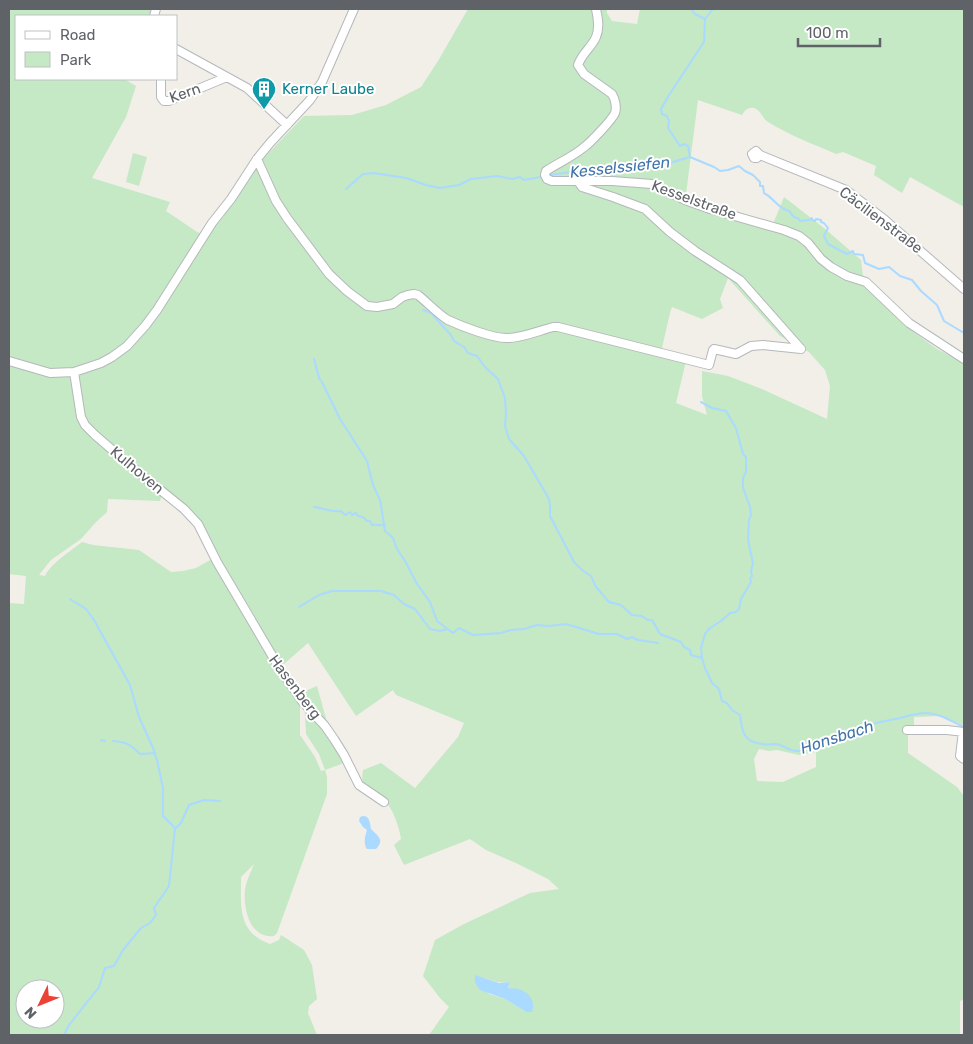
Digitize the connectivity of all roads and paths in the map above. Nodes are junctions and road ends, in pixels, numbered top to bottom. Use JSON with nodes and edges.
{"nodes":[{"id":1,"x":354,"y":9,"type":"edge"},
{"id":2,"x":596,"y":9,"type":"edge"},
{"id":3,"x":178,"y":50,"type":"edge"},
{"id":4,"x":227,"y":77,"type":"junction"},
{"id":5,"x":161,"y":80,"type":"edge"},
{"id":6,"x":287,"y":125,"type":"junction"},
{"id":7,"x":760,"y":155,"type":"dead end"},
{"id":8,"x":257,"y":159,"type":"junction"},
{"id":9,"x":578,"y":181,"type":"junction"},
{"id":10,"x":964,"y":289,"type":"edge"},
{"id":11,"x":964,"y":359,"type":"edge"},
{"id":12,"x":9,"y":361,"type":"edge"},
{"id":13,"x":74,"y":372,"type":"junction"},
{"id":14,"x":217,"y":562,"type":"joint"},
{"id":15,"x":907,"y":730,"type":"dead end"},
{"id":16,"x":964,"y":732,"type":"edge"},
{"id":17,"x":964,"y":759,"type":"edge"},
{"id":18,"x":384,"y":802,"type":"dead end"}],
"edges":[{"from":1,"to":6,"type":"street"},
{"from":2,"to":9,"type":"street","name":"Kesselstraße"},
{"from":3,"to":4,"type":"street","name":"Kern"},
{"from":4,"to":5,"type":"street","name":"Kern"},
{"from":4,"to":6,"type":"street","name":"Kern"},
{"from":6,"to":8,"type":"street"},
{"from":7,"to":10,"type":"street","name":"Cäcilienstraße"},
{"from":8,"to":9,"type":"street"},
{"from":8,"to":13,"type":"street"},
{"from":9,"to":11,"type":"street","name":"Kesselstraße"},
{"from":12,"to":13,"type":"street"},
{"from":13,"to":14,"type":"street","name":"Kulhoven"},
{"from":14,"to":18,"type":"street","name":"Hasenberg"},
{"from":15,"to":16,"type":"street"},
{"from":16,"to":17,"type":"street"}]}
